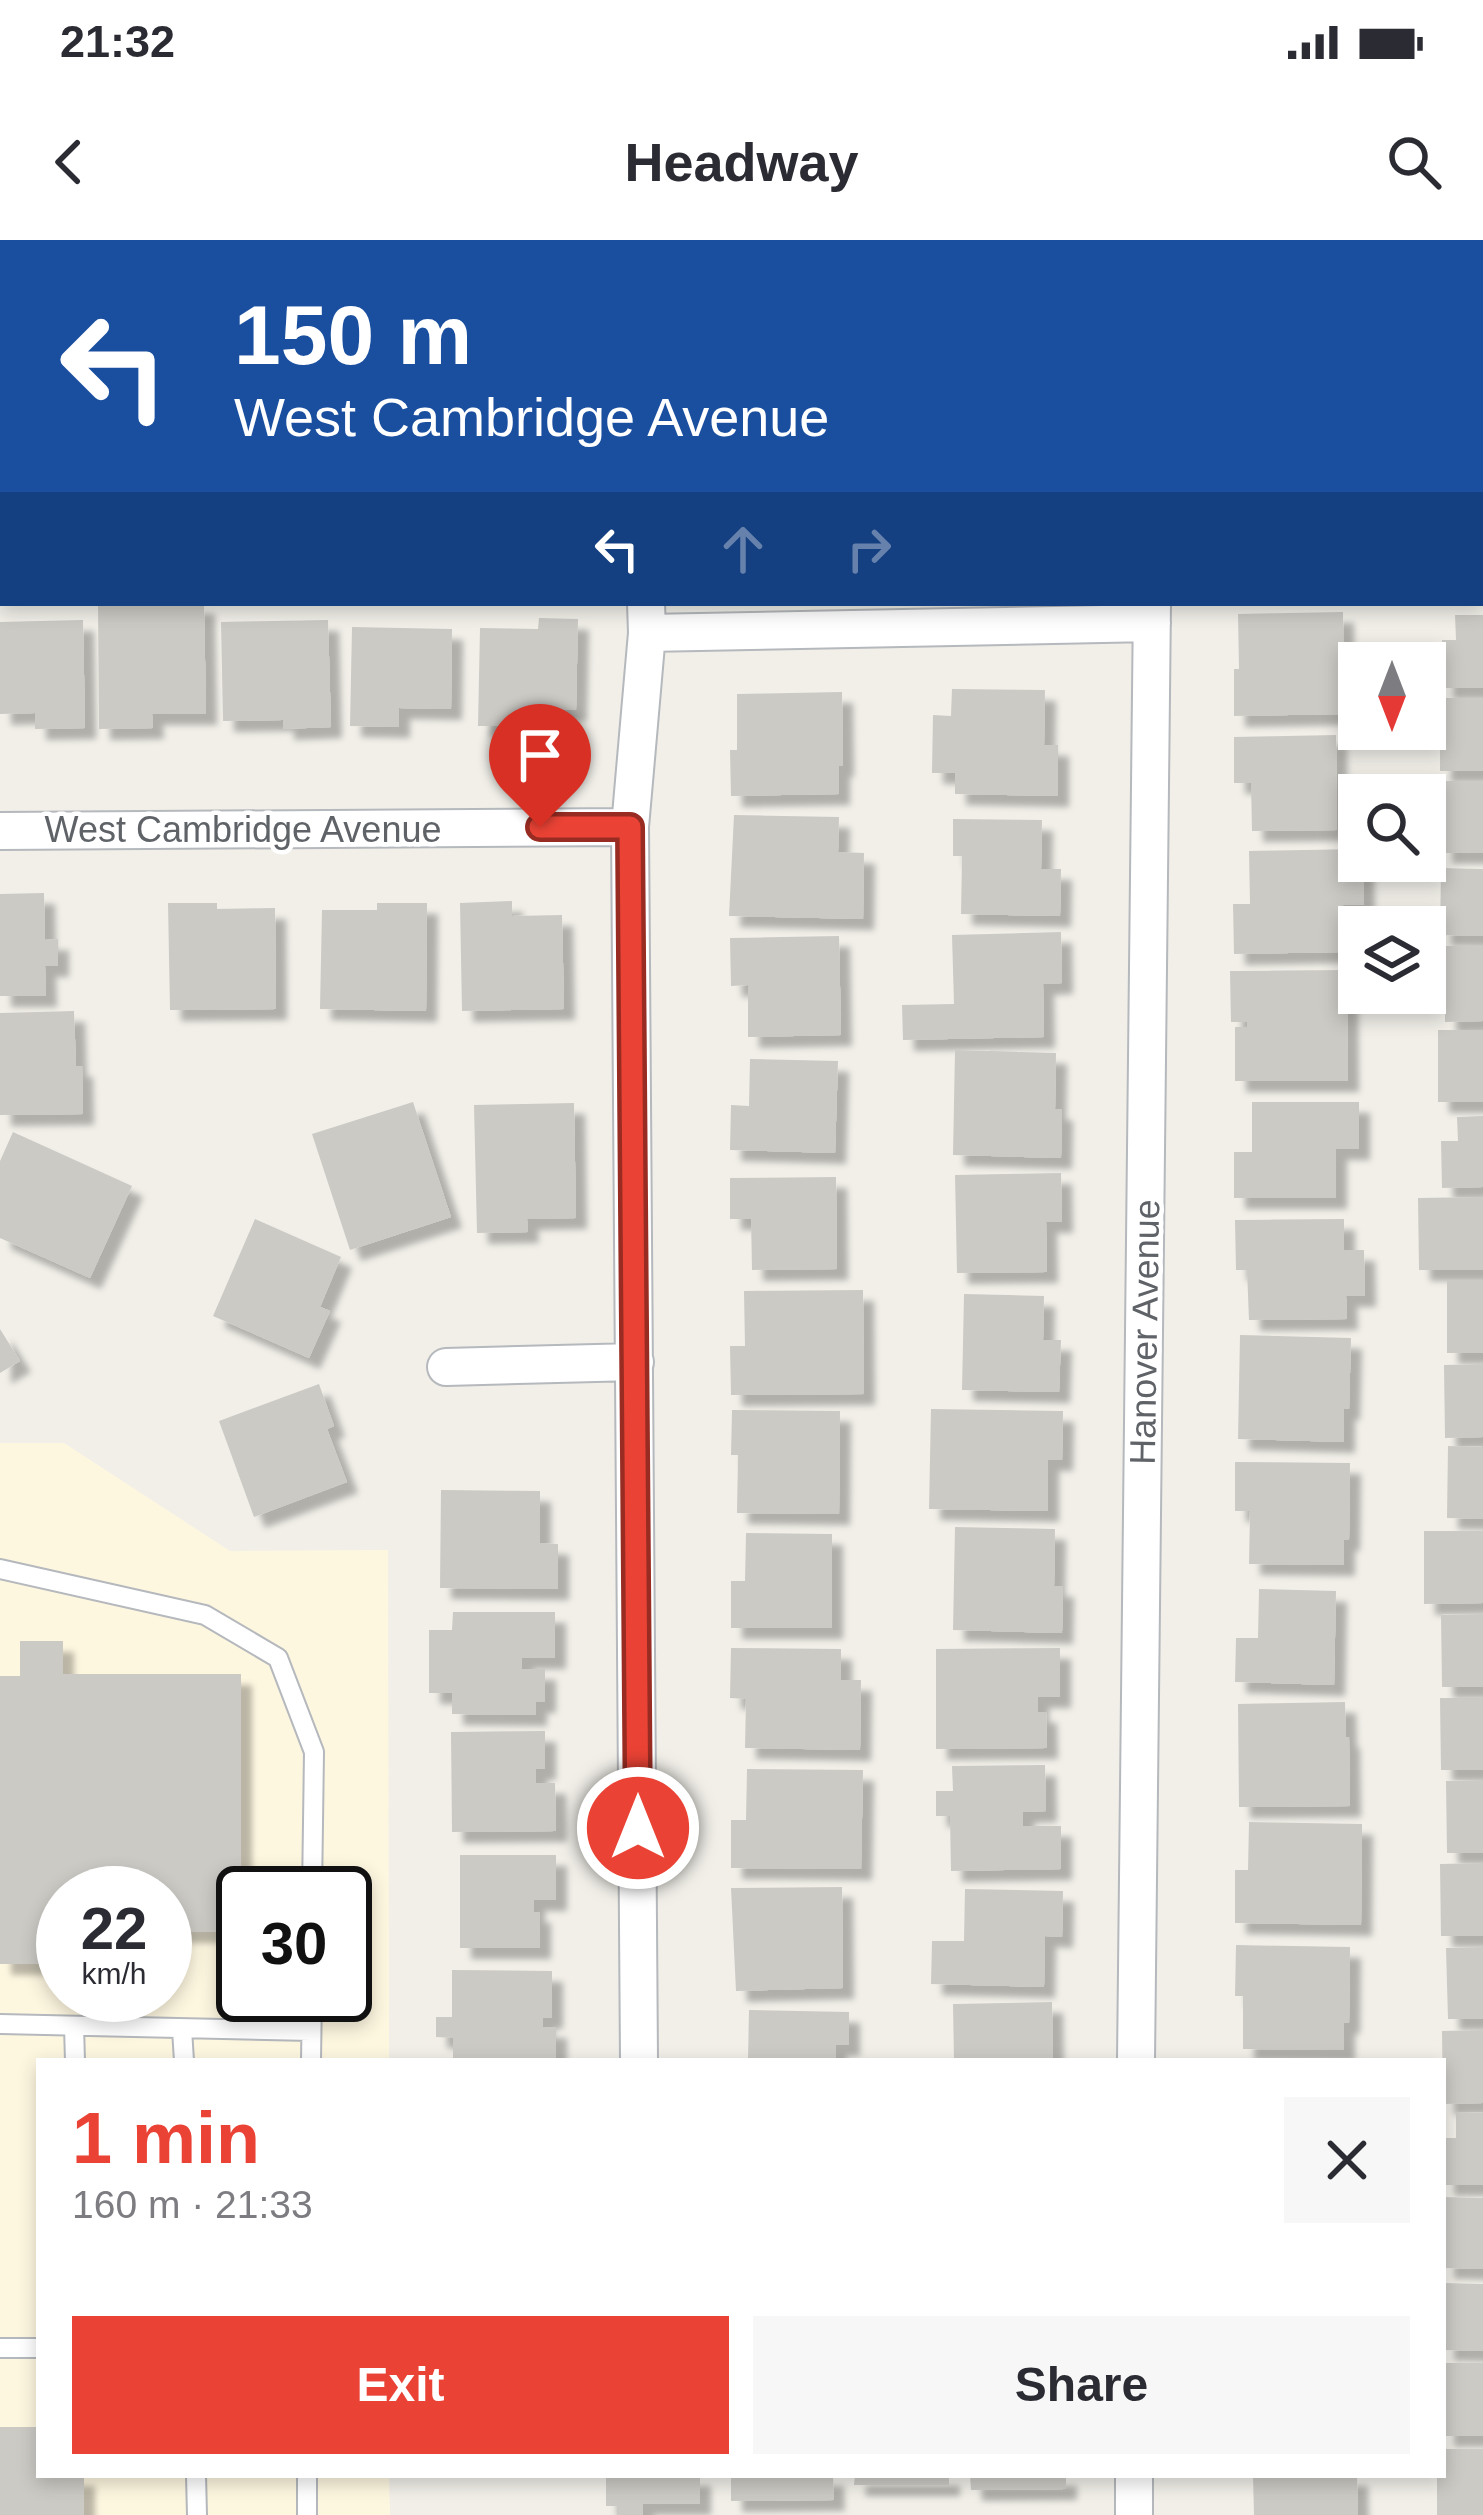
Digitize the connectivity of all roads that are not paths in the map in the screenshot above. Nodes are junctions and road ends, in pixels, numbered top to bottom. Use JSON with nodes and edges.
{"nodes":[{"id":1,"x":1152,"y":613,"type":"edge"},
{"id":2,"x":646,"y":618,"type":"edge"},
{"id":3,"x":630,"y":827,"type":"junction"},
{"id":4,"x":0,"y":831,"type":"edge"},
{"id":5,"x":634,"y":1362,"type":"junction"},
{"id":6,"x":446,"y":1367,"type":"dead end"},
{"id":7,"x":0,"y":1569,"type":"edge"},
{"id":8,"x":312,"y":1866,"type":"edge"},
{"id":9,"x":311,"y":2022,"type":"edge"},
{"id":10,"x":0,"y":2024,"type":"edge"},
{"id":11,"x":74,"y":2026,"type":"junction"},
{"id":12,"x":182,"y":2029,"type":"junction"},
{"id":13,"x":311,"y":2031,"type":"junction"},
{"id":14,"x":75,"y":2058,"type":"edge"},
{"id":15,"x":184,"y":2058,"type":"edge"},
{"id":16,"x":311,"y":2058,"type":"edge"},
{"id":17,"x":639,"y":2058,"type":"edge"},
{"id":18,"x":1136,"y":2058,"type":"edge"},
{"id":19,"x":0,"y":2348,"type":"edge"},
{"id":20,"x":36,"y":2348,"type":"edge"},
{"id":21,"x":196,"y":2478,"type":"edge"},
{"id":22,"x":307,"y":2478,"type":"edge"},
{"id":23,"x":1134,"y":2478,"type":"edge"},
{"id":24,"x":196,"y":2515,"type":"edge"},
{"id":25,"x":307,"y":2515,"type":"edge"},
{"id":26,"x":1134,"y":2515,"type":"edge"}],
"edges":[{"from":1,"to":2,"type":"street"},
{"from":1,"to":18,"type":"street","name":"Hanover Avenue"},
{"from":2,"to":3,"type":"street"},
{"from":3,"to":4,"type":"street","name":"West Cambridge Avenue"},
{"from":3,"to":5,"type":"street"},
{"from":5,"to":6,"type":"street"},
{"from":5,"to":17,"type":"street"},
{"from":7,"to":8,"type":"lane"},
{"from":9,"to":13,"type":"lane"},
{"from":10,"to":11,"type":"lane"},
{"from":11,"to":12,"type":"lane"},
{"from":11,"to":14,"type":"lane"},
{"from":12,"to":13,"type":"lane"},
{"from":12,"to":15,"type":"lane"},
{"from":13,"to":16,"type":"lane"},
{"from":19,"to":20,"type":"lane"},
{"from":21,"to":24,"type":"lane"},
{"from":22,"to":25,"type":"lane"},
{"from":23,"to":26,"type":"street"}]}
